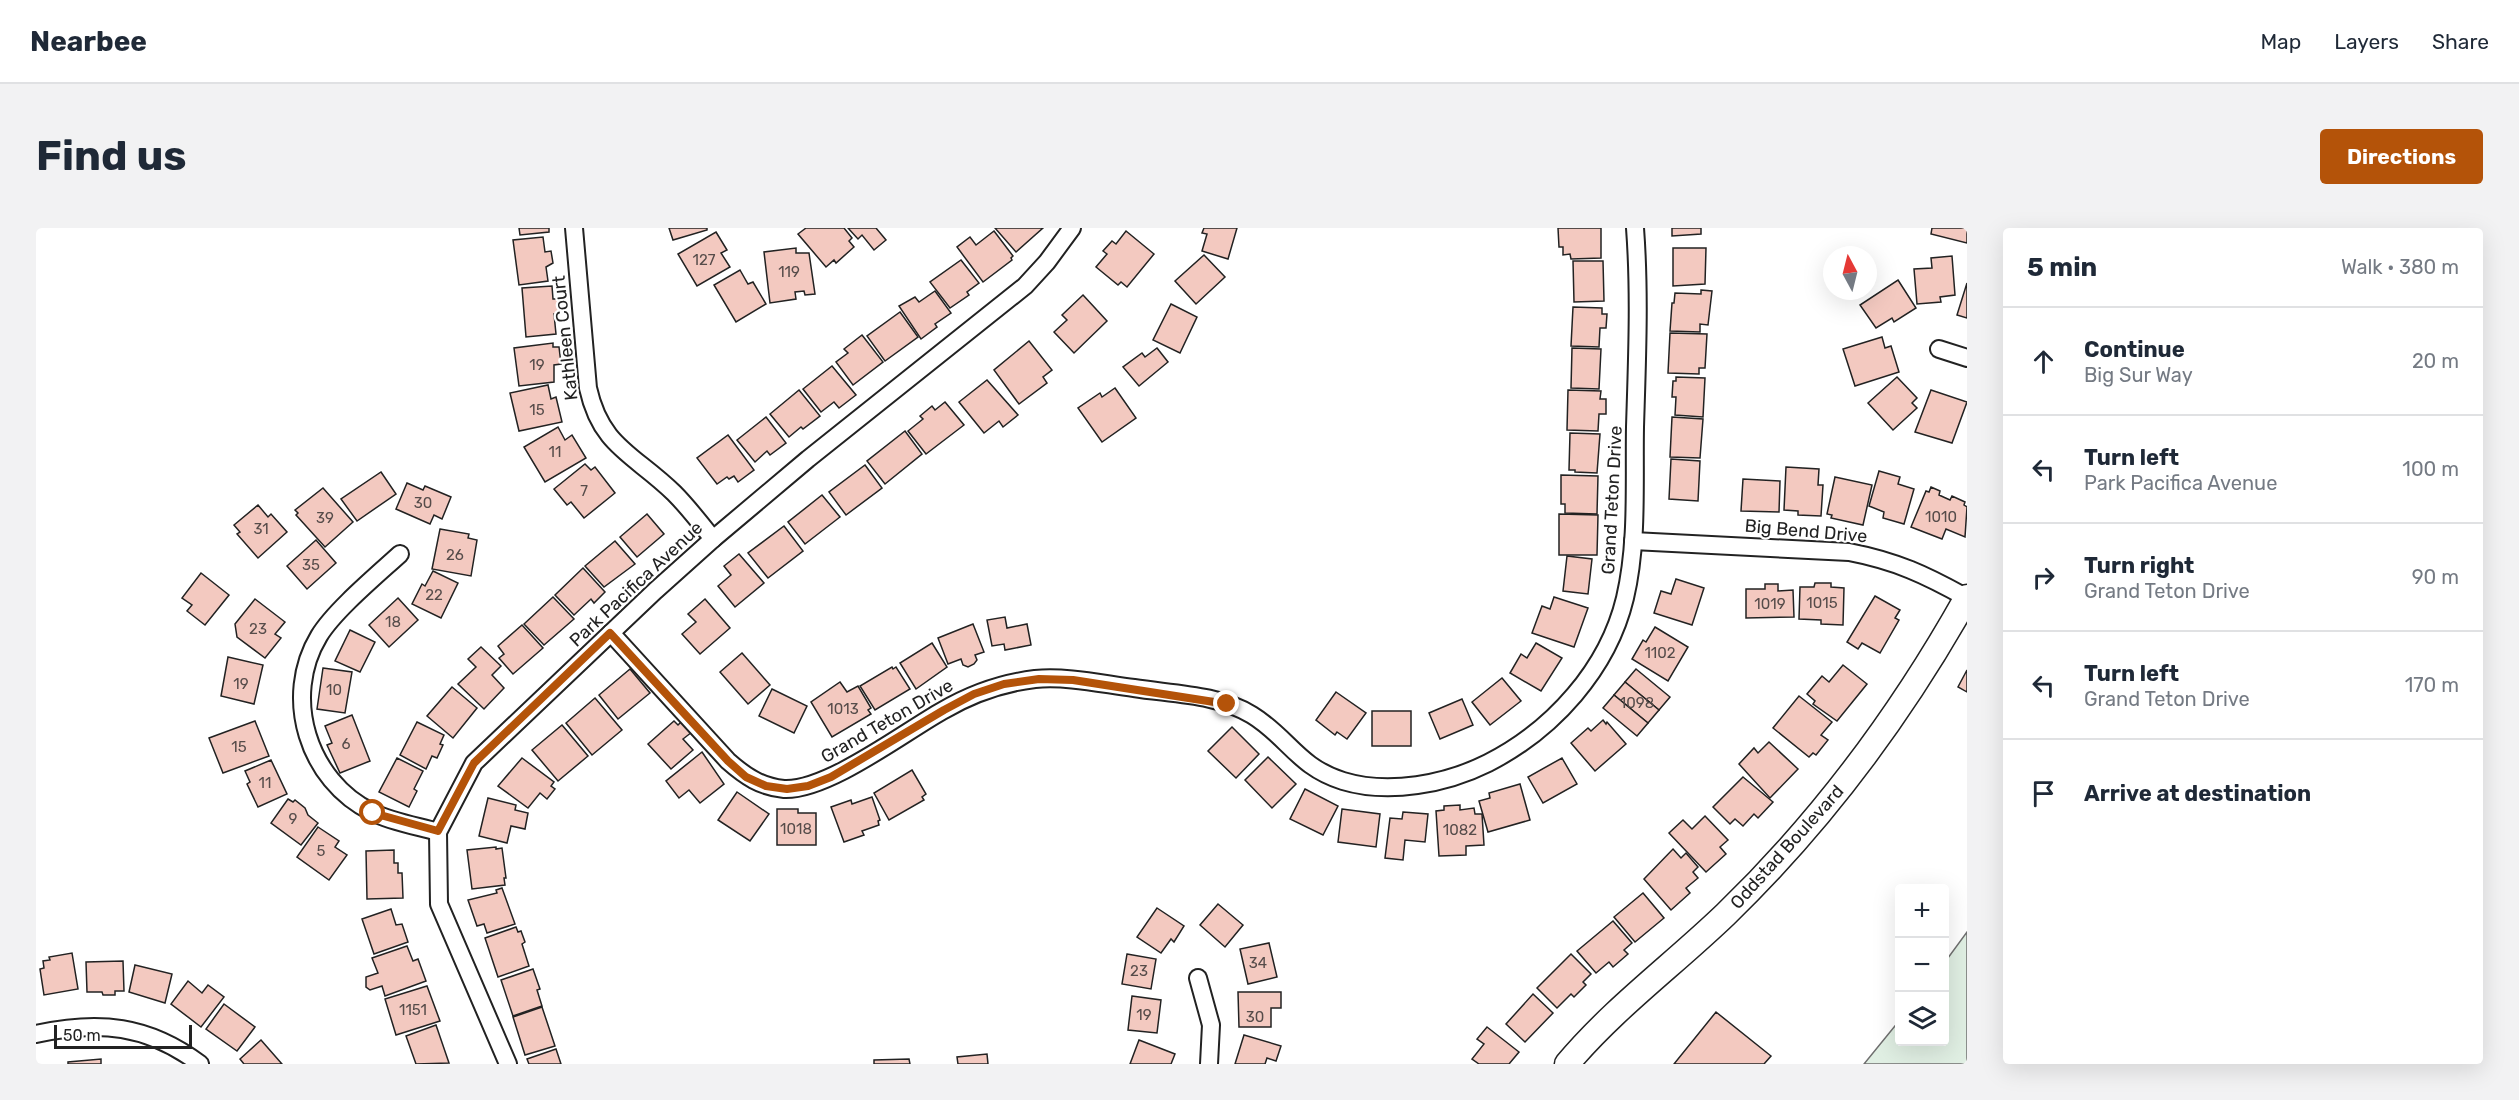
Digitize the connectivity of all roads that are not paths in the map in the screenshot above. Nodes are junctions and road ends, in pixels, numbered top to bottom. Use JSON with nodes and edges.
{"nodes":[{"id":1,"x":574,"y":228,"type":"edge"},
{"id":2,"x":1072,"y":228,"type":"edge"},
{"id":3,"x":1635,"y":228,"type":"edge"},
{"id":4,"x":1939,"y":349,"type":"dead end"},
{"id":5,"x":1967,"y":358,"type":"edge"},
{"id":6,"x":713,"y":539,"type":"junction"},
{"id":7,"x":1633,"y":541,"type":"junction"},
{"id":8,"x":400,"y":554,"type":"dead end"},
{"id":9,"x":1967,"y":598,"type":"edge"},
{"id":10,"x":610,"y":633,"type":"junction"},
{"id":11,"x":438,"y":831,"type":"junction"},
{"id":12,"x":1198,"y":978,"type":"dead end"},
{"id":13,"x":36,"y":1034,"type":"edge"},
{"id":14,"x":200,"y":1064,"type":"edge"},
{"id":15,"x":508,"y":1064,"type":"edge"},
{"id":16,"x":1209,"y":1064,"type":"edge"},
{"id":17,"x":1567,"y":1064,"type":"edge"}],
"edges":[{"from":1,"to":6,"type":"street","name":"Kathleen Court"},
{"from":2,"to":6,"type":"street","name":"Park Pacifica Avenue"},
{"from":3,"to":7,"type":"street","name":"Grand Teton Drive"},
{"from":4,"to":5,"type":"street"},
{"from":6,"to":10,"type":"street","name":"Park Pacifica Avenue"},
{"from":7,"to":9,"type":"street","name":"Big Bend Drive"},
{"from":7,"to":10,"type":"street","name":"Grand Teton Drive"},
{"from":8,"to":11,"type":"street"},
{"from":9,"to":17,"type":"street","name":"Oddstad Boulevard"},
{"from":10,"to":11,"type":"street","name":"Park Pacifica Avenue"},
{"from":11,"to":15,"type":"street","name":"Park Pacifica Avenue"},
{"from":12,"to":16,"type":"street"},
{"from":13,"to":14,"type":"street"}]}
